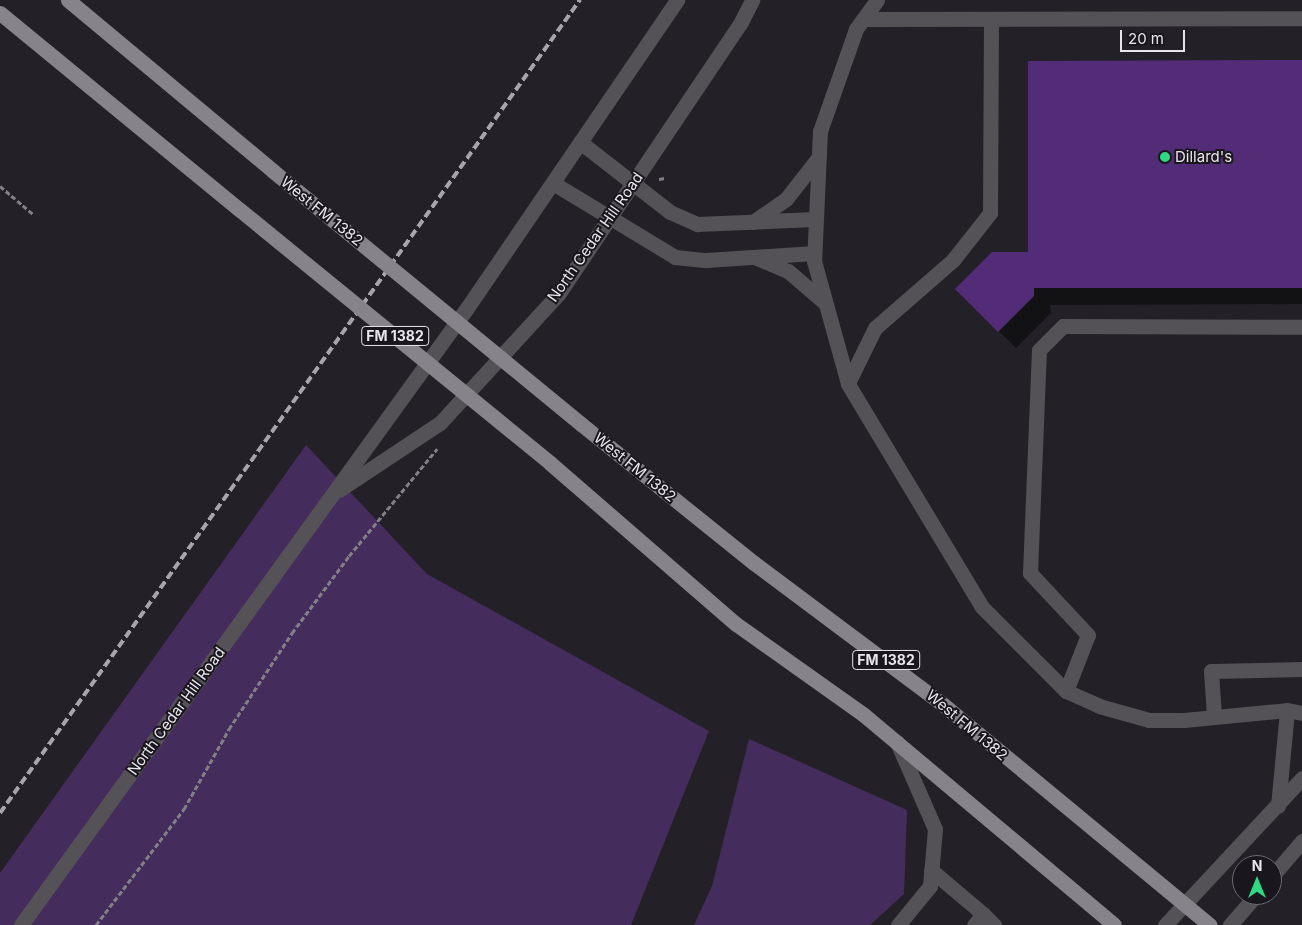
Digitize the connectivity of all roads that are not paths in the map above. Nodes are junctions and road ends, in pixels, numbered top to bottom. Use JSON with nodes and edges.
{"nodes":[{"id":1,"x":68,"y":0,"type":"edge"},
{"id":2,"x":678,"y":0,"type":"edge"},
{"id":3,"x":752,"y":0,"type":"edge"},
{"id":4,"x":877,"y":0,"type":"edge"},
{"id":5,"x":0,"y":13,"type":"edge"},
{"id":6,"x":1302,"y":18,"type":"edge"},
{"id":7,"x":863,"y":19,"type":"junction"},
{"id":8,"x":991,"y":20,"type":"junction"},
{"id":9,"x":580,"y":142,"type":"junction"},
{"id":10,"x":818,"y":156,"type":"junction"},
{"id":11,"x":553,"y":183,"type":"junction"},
{"id":12,"x":634,"y":184,"type":"junction"},
{"id":13,"x":610,"y":219,"type":"junction"},
{"id":14,"x":815,"y":219,"type":"junction"},
{"id":15,"x":751,"y":223,"type":"junction"},
{"id":16,"x":814,"y":253,"type":"junction"},
{"id":17,"x":748,"y":255,"type":"junction"},
{"id":18,"x":826,"y":304,"type":"junction"},
{"id":19,"x":1302,"y":327,"type":"edge"},
{"id":20,"x":848,"y":383,"type":"junction"},
{"id":21,"x":330,"y":496,"type":"junction"},
{"id":22,"x":1302,"y":669,"type":"edge"},
{"id":23,"x":1066,"y":691,"type":"junction"},
{"id":24,"x":1295,"y":712,"type":"edge"},
{"id":25,"x":1214,"y":716,"type":"junction"},
{"id":26,"x":897,"y":742,"type":"junction"},
{"id":27,"x":1302,"y":778,"type":"edge"},
{"id":28,"x":1278,"y":806,"type":"junction"},
{"id":29,"x":1302,"y":841,"type":"edge"},
{"id":30,"x":1282,"y":864,"type":"edge"},
{"id":31,"x":931,"y":870,"type":"junction"},
{"id":32,"x":1185,"y":905,"type":"junction"},
{"id":33,"x":1247,"y":905,"type":"edge"},
{"id":34,"x":978,"y":920,"type":"edge"},
{"id":35,"x":21,"y":925,"type":"edge"},
{"id":36,"x":898,"y":925,"type":"edge"},
{"id":37,"x":994,"y":925,"type":"edge"},
{"id":38,"x":1114,"y":925,"type":"edge"},
{"id":39,"x":1165,"y":925,"type":"edge"},
{"id":40,"x":1210,"y":925,"type":"edge"},
{"id":41,"x":1230,"y":925,"type":"edge"}],
"edges":[{"from":1,"to":32,"type":"main road","name":"West FM 1382","number":"FM 1382","bridge":true},
{"from":2,"to":9,"type":"street","name":"North Cedar Hill Road"},
{"from":3,"to":12,"type":"street","name":"North Cedar Hill Road"},
{"from":4,"to":7,"type":"street"},
{"from":5,"to":26,"type":"main road","number":"FM 1382","bridge":true},
{"from":6,"to":8,"type":"street"},
{"from":7,"to":8,"type":"street"},
{"from":7,"to":10,"type":"street"},
{"from":8,"to":20,"type":"street"},
{"from":9,"to":11,"type":"street","name":"North Cedar Hill Road"},
{"from":9,"to":12,"type":"street"},
{"from":10,"to":14,"type":"street"},
{"from":10,"to":15,"type":"street"},
{"from":11,"to":13,"type":"street"},
{"from":11,"to":21,"type":"street","name":"North Cedar Hill Road"},
{"from":12,"to":13,"type":"street","name":"North Cedar Hill Road"},
{"from":12,"to":15,"type":"street"},
{"from":13,"to":17,"type":"street"},
{"from":13,"to":21,"type":"street","name":"North Cedar Hill Road"},
{"from":14,"to":15,"type":"street"},
{"from":14,"to":16,"type":"street"},
{"from":16,"to":17,"type":"street"},
{"from":16,"to":18,"type":"street"},
{"from":17,"to":18,"type":"street"},
{"from":18,"to":20,"type":"street"},
{"from":19,"to":23,"type":"street"},
{"from":20,"to":23,"type":"street"},
{"from":21,"to":35,"type":"street","name":"North Cedar Hill Road"},
{"from":22,"to":25,"type":"street"},
{"from":23,"to":25,"type":"street"},
{"from":24,"to":25,"type":"street"},
{"from":24,"to":28,"type":"street"},
{"from":26,"to":31,"type":"street"},
{"from":26,"to":38,"type":"main road","number":"FM 1382"},
{"from":27,"to":28,"type":"street"},
{"from":28,"to":32,"type":"street"},
{"from":29,"to":30,"type":"street"},
{"from":31,"to":34,"type":"street"},
{"from":31,"to":36,"type":"street"},
{"from":32,"to":39,"type":"street"},
{"from":32,"to":40,"type":"main road","name":"West FM 1382","number":"FM 1382"},
{"from":33,"to":41,"type":"street"},
{"from":34,"to":37,"type":"street"}]}
